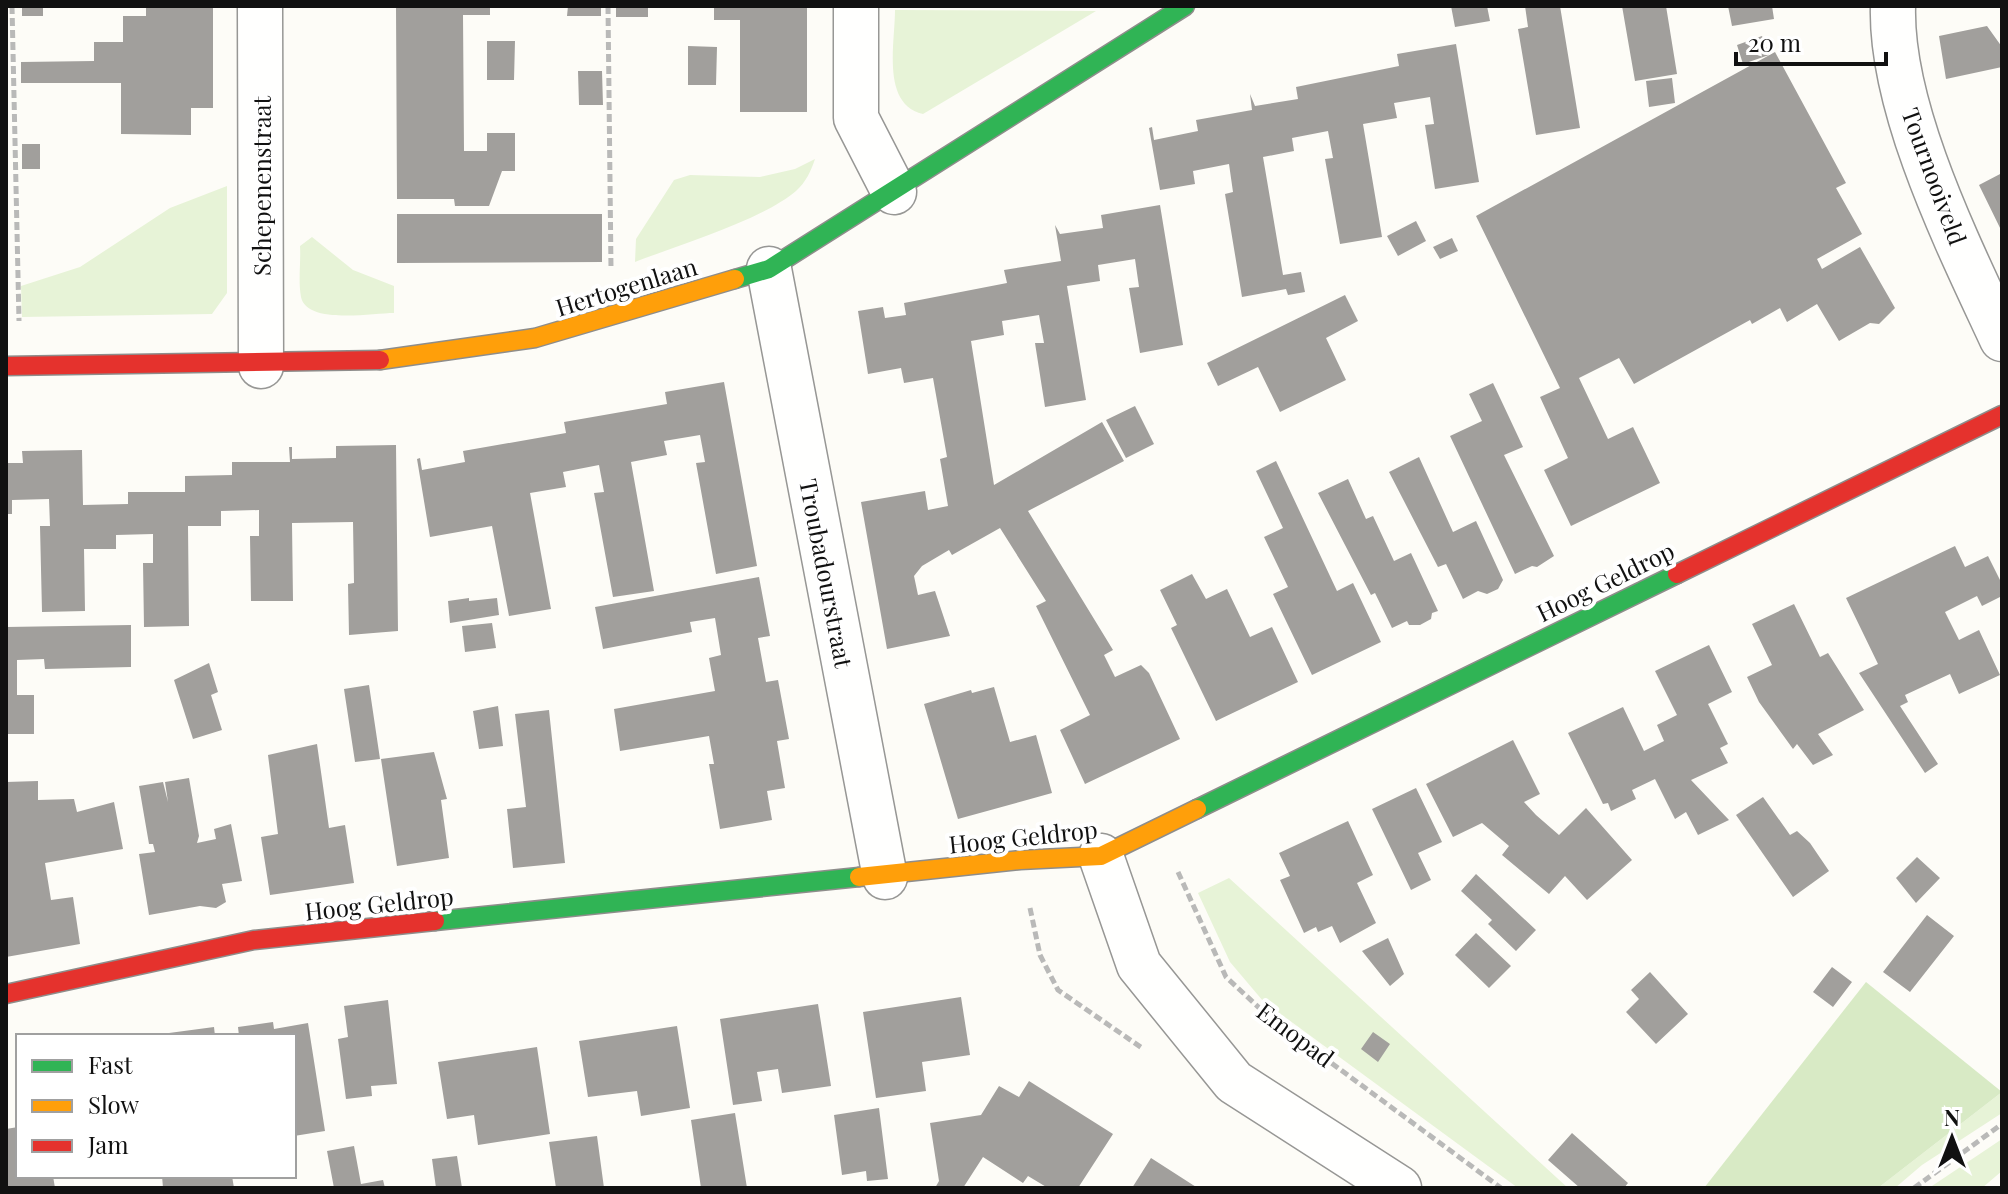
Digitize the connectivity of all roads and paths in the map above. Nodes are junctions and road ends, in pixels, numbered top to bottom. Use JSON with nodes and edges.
{"nodes":[{"id":1,"x":12,"y":6,"type":"edge"},
{"id":2,"x":260,"y":6,"type":"edge"},
{"id":3,"x":608,"y":6,"type":"edge"},
{"id":4,"x":856,"y":6,"type":"edge"},
{"id":5,"x":1185,"y":6,"type":"edge"},
{"id":6,"x":1893,"y":6,"type":"edge"},
{"id":7,"x":894,"y":192,"type":"junction"},
{"id":8,"x":769,"y":269,"type":"junction"},
{"id":9,"x":612,"y":317,"type":"junction"},
{"id":10,"x":2002,"y":339,"type":"edge"},
{"id":11,"x":13,"y":366,"type":"edge"},
{"id":12,"x":261,"y":366,"type":"junction"},
{"id":13,"x":2002,"y":415,"type":"edge"},
{"id":14,"x":1161,"y":824,"type":"junction"},
{"id":15,"x":1101,"y":856,"type":"junction"},
{"id":16,"x":885,"y":877,"type":"junction"},
{"id":17,"x":6,"y":994,"type":"edge"},
{"id":18,"x":2002,"y":1124,"type":"edge"},
{"id":19,"x":1399,"y":1188,"type":"edge"},
{"id":20,"x":1501,"y":1188,"type":"edge"},
{"id":21,"x":1914,"y":1188,"type":"edge"}],
"edges":[{"from":1,"to":11,"type":"path"},
{"from":2,"to":12,"type":"street","name":"Schepenenstraat"},
{"from":3,"to":9,"type":"path"},
{"from":4,"to":7,"type":"street"},
{"from":5,"to":7,"type":"street","name":"Hertogenlaan"},
{"from":6,"to":10,"type":"street","name":"Tournooiveld"},
{"from":7,"to":8,"type":"street","name":"Hertogenlaan"},
{"from":8,"to":9,"type":"street","name":"Hertogenlaan"},
{"from":8,"to":16,"type":"street","name":"Troubadourstraat"},
{"from":9,"to":12,"type":"street","name":"Hertogenlaan"},
{"from":11,"to":12,"type":"street","name":"Hertogenlaan"},
{"from":13,"to":14,"type":"street","name":"Hoog Geldrop"},
{"from":14,"to":15,"type":"street","name":"Hoog Geldrop"},
{"from":14,"to":20,"type":"path","name":"Emopad"},
{"from":15,"to":16,"type":"street","name":"Hoog Geldrop"},
{"from":15,"to":19,"type":"street"},
{"from":16,"to":17,"type":"street","name":"Hoog Geldrop"},
{"from":18,"to":21,"type":"path"}]}
